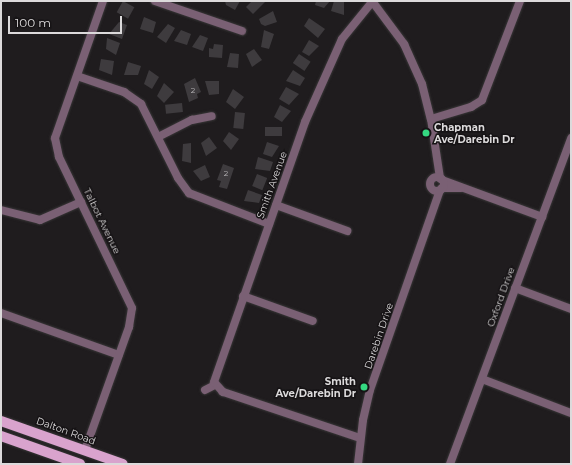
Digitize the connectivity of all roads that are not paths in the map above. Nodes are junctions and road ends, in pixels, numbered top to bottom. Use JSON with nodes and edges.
{"nodes":[{"id":1,"x":103,"y":1,"type":"edge"},
{"id":2,"x":155,"y":1,"type":"edge"},
{"id":3,"x":372,"y":1,"type":"edge"},
{"id":4,"x":520,"y":1,"type":"edge"},
{"id":5,"x":242,"y":32,"type":"dead end"},
{"id":6,"x":77,"y":76,"type":"junction"},
{"id":7,"x":212,"y":116,"type":"dead end"},
{"id":8,"x":431,"y":118,"type":"junction"},
{"id":9,"x":158,"y":138,"type":"junction"},
{"id":10,"x":571,"y":138,"type":"edge"},
{"id":11,"x":438,"y":179,"type":"junction"},
{"id":12,"x":462,"y":188,"type":"junction"},
{"id":13,"x":432,"y":189,"type":"junction"},
{"id":14,"x":441,"y":189,"type":"junction"},
{"id":15,"x":81,"y":202,"type":"junction"},
{"id":16,"x":276,"y":205,"type":"junction"},
{"id":17,"x":1,"y":210,"type":"edge"},
{"id":18,"x":430,"y":217,"type":"junction"},
{"id":19,"x":542,"y":217,"type":"junction"},
{"id":20,"x":269,"y":224,"type":"junction"},
{"id":21,"x":347,"y":231,"type":"dead end"},
{"id":22,"x":515,"y":288,"type":"junction"},
{"id":23,"x":243,"y":296,"type":"junction"},
{"id":24,"x":571,"y":308,"type":"edge"},
{"id":25,"x":1,"y":313,"type":"edge"},
{"id":26,"x":313,"y":321,"type":"dead end"},
{"id":27,"x":119,"y":355,"type":"junction"},
{"id":28,"x":482,"y":379,"type":"junction"},
{"id":29,"x":215,"y":386,"type":"junction"},
{"id":30,"x":205,"y":390,"type":"dead end"},
{"id":31,"x":571,"y":413,"type":"edge"},
{"id":32,"x":1,"y":421,"type":"edge"},
{"id":33,"x":1,"y":436,"type":"edge"},
{"id":34,"x":360,"y":438,"type":"junction"},
{"id":35,"x":85,"y":450,"type":"junction"},
{"id":36,"x":80,"y":464,"type":"edge"},
{"id":37,"x":123,"y":464,"type":"edge"},
{"id":38,"x":358,"y":464,"type":"edge"},
{"id":39,"x":450,"y":464,"type":"edge"}],
"edges":[{"from":1,"to":6,"type":"street","name":"Talbot Avenue"},
{"from":2,"to":5,"type":"street"},
{"from":3,"to":8,"type":"street"},
{"from":3,"to":16,"type":"street","name":"Smith Avenue"},
{"from":4,"to":8,"type":"street"},
{"from":6,"to":9,"type":"street"},
{"from":6,"to":15,"type":"street","name":"Talbot Avenue"},
{"from":7,"to":9,"type":"street"},
{"from":8,"to":11,"type":"street"},
{"from":9,"to":20,"type":"street"},
{"from":10,"to":19,"type":"street","name":"Oxford Drive"},
{"from":11,"to":12,"type":"street"},
{"from":11,"to":13,"type":"street","name":"Darebin Drive"},
{"from":11,"to":14,"type":"street"},
{"from":12,"to":14,"type":"street"},
{"from":12,"to":19,"type":"street"},
{"from":13,"to":14,"type":"street"},
{"from":13,"to":18,"type":"street","name":"Darebin Drive"},
{"from":14,"to":18,"type":"street","name":"Darebin Drive"},
{"from":15,"to":17,"type":"street"},
{"from":15,"to":27,"type":"street","name":"Talbot Avenue"},
{"from":16,"to":20,"type":"street","name":"Smith Avenue"},
{"from":16,"to":21,"type":"street"},
{"from":18,"to":34,"type":"street","name":"Darebin Drive"},
{"from":19,"to":22,"type":"street","name":"Oxford Drive"},
{"from":20,"to":23,"type":"street","name":"Smith Avenue"},
{"from":22,"to":24,"type":"street"},
{"from":22,"to":28,"type":"street","name":"Oxford Drive"},
{"from":23,"to":26,"type":"street"},
{"from":23,"to":29,"type":"street","name":"Smith Avenue"},
{"from":25,"to":27,"type":"street"},
{"from":27,"to":35,"type":"street","name":"Talbot Avenue"},
{"from":28,"to":31,"type":"street"},
{"from":28,"to":39,"type":"street","name":"Oxford Drive"},
{"from":29,"to":30,"type":"street"},
{"from":29,"to":34,"type":"street"},
{"from":32,"to":35,"type":"main road","name":"Dalton Road"},
{"from":33,"to":36,"type":"main road"},
{"from":34,"to":38,"type":"street","name":"Darebin Drive"},
{"from":35,"to":37,"type":"main road","name":"Dalton Road"}]}
